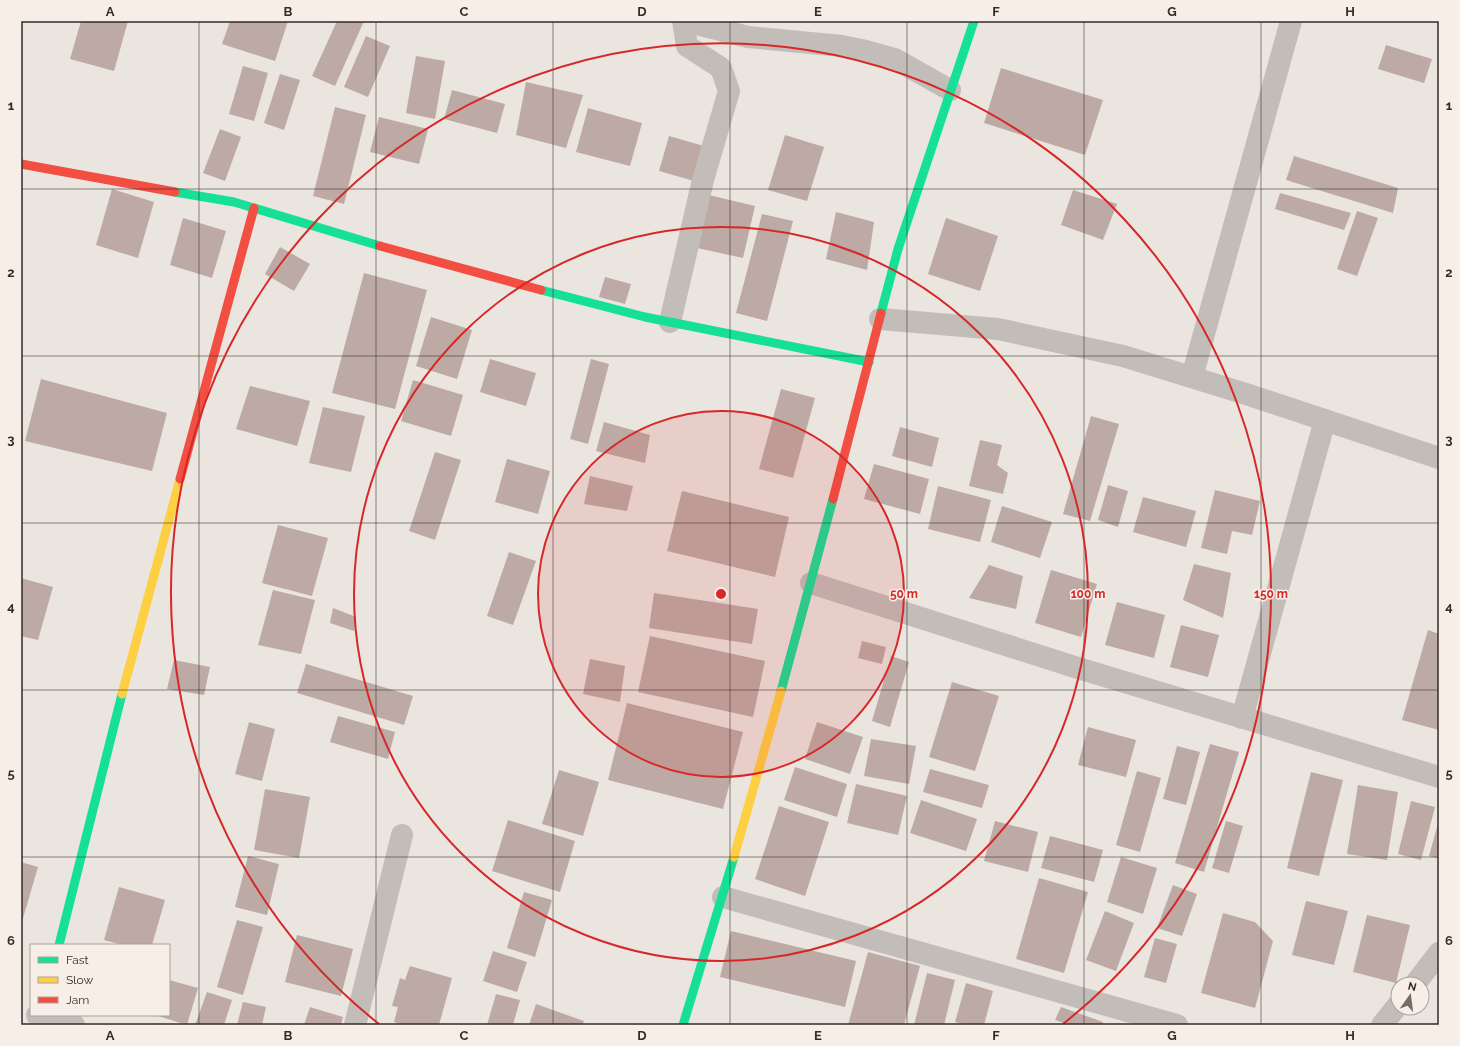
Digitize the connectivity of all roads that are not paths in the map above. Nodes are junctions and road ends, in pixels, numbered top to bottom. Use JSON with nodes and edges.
{"nodes":[{"id":1,"x":684,"y":21,"type":"edge"},
{"id":2,"x":974,"y":21,"type":"edge"},
{"id":3,"x":1291,"y":21,"type":"edge"},
{"id":4,"x":950,"y":90,"type":"junction"},
{"id":5,"x":21,"y":164,"type":"edge"},
{"id":6,"x":254,"y":208,"type":"junction"},
{"id":7,"x":880,"y":319,"type":"junction"},
{"id":8,"x":670,"y":322,"type":"junction"},
{"id":9,"x":869,"y":362,"type":"junction"},
{"id":10,"x":1192,"y":377,"type":"junction"},
{"id":11,"x":1325,"y":420,"type":"junction"},
{"id":12,"x":1439,"y":458,"type":"edge"},
{"id":13,"x":811,"y":583,"type":"junction"},
{"id":14,"x":1242,"y":718,"type":"junction"},
{"id":15,"x":1439,"y":777,"type":"edge"},
{"id":16,"x":402,"y":835,"type":"dead end"},
{"id":17,"x":723,"y":897,"type":"junction"},
{"id":18,"x":59,"y":944,"type":"edge"},
{"id":19,"x":1439,"y":953,"type":"edge"},
{"id":20,"x":1421,"y":976,"type":"edge"},
{"id":21,"x":1390,"y":1015,"type":"edge"},
{"id":22,"x":41,"y":1016,"type":"edge"},
{"id":23,"x":74,"y":1025,"type":"edge"},
{"id":24,"x":355,"y":1025,"type":"edge"},
{"id":25,"x":683,"y":1025,"type":"edge"},
{"id":26,"x":1177,"y":1025,"type":"edge"},
{"id":27,"x":1382,"y":1025,"type":"edge"}],
"edges":[{"from":1,"to":4,"type":"street"},
{"from":1,"to":8,"type":"street"},
{"from":2,"to":4,"type":"street"},
{"from":3,"to":10,"type":"street"},
{"from":4,"to":7,"type":"street"},
{"from":5,"to":6,"type":"street"},
{"from":6,"to":8,"type":"street"},
{"from":6,"to":18,"type":"street"},
{"from":7,"to":9,"type":"street"},
{"from":7,"to":10,"type":"street"},
{"from":8,"to":9,"type":"street"},
{"from":9,"to":13,"type":"street"},
{"from":10,"to":11,"type":"street"},
{"from":11,"to":12,"type":"street"},
{"from":11,"to":14,"type":"street"},
{"from":13,"to":14,"type":"street"},
{"from":13,"to":17,"type":"street"},
{"from":14,"to":15,"type":"street"},
{"from":16,"to":24,"type":"street"},
{"from":17,"to":25,"type":"street"},
{"from":17,"to":26,"type":"street"},
{"from":19,"to":20,"type":"street"},
{"from":21,"to":27,"type":"street"},
{"from":22,"to":23,"type":"street"}]}
